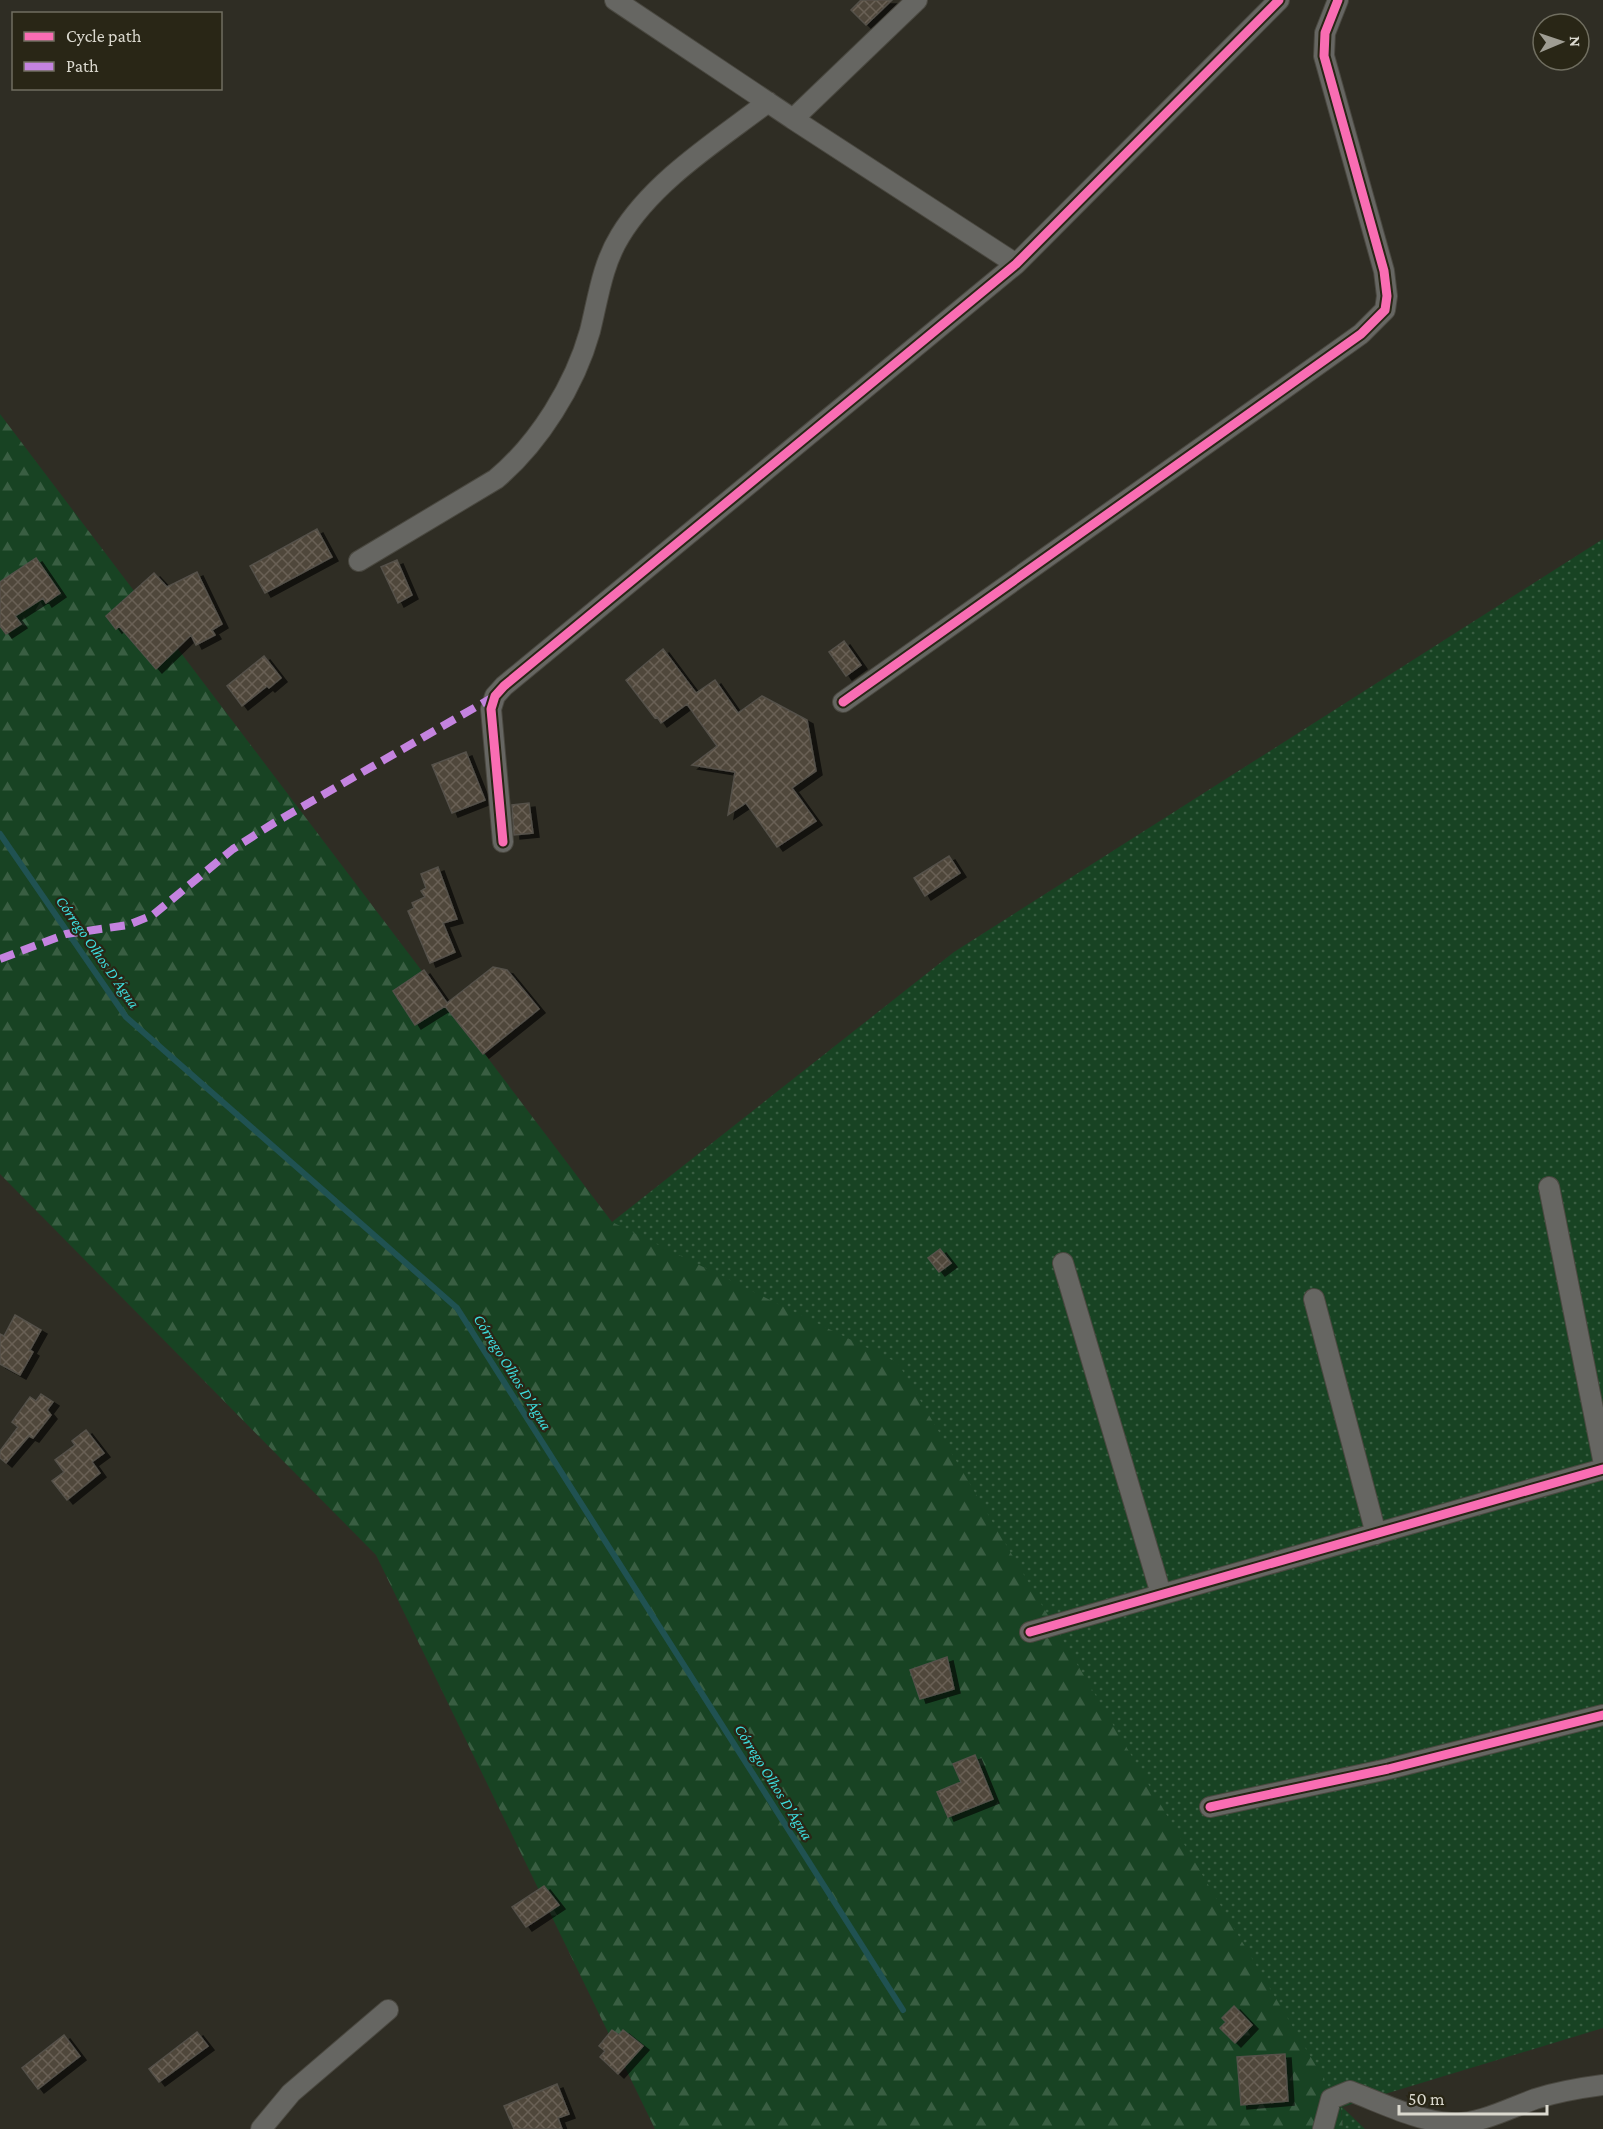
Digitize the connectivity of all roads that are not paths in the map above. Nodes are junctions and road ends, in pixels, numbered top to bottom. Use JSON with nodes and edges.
{"nodes":[{"id":1,"x":615,"y":0,"type":"edge"},
{"id":2,"x":917,"y":0,"type":"edge"},
{"id":3,"x":1279,"y":0,"type":"edge"},
{"id":4,"x":1338,"y":0,"type":"edge"},
{"id":5,"x":768,"y":102,"type":"junction"},
{"id":6,"x":793,"y":119,"type":"junction"},
{"id":7,"x":1016,"y":264,"type":"junction"},
{"id":8,"x":359,"y":561,"type":"dead end"},
{"id":9,"x":843,"y":702,"type":"dead end"},
{"id":10,"x":503,"y":842,"type":"dead end"},
{"id":11,"x":1549,"y":1187,"type":"dead end"},
{"id":12,"x":1063,"y":1263,"type":"dead end"},
{"id":13,"x":1314,"y":1299,"type":"dead end"},
{"id":14,"x":1603,"y":1459,"type":"edge"},
{"id":15,"x":1603,"y":1469,"type":"edge"},
{"id":16,"x":1376,"y":1534,"type":"junction"},
{"id":17,"x":1161,"y":1594,"type":"junction"},
{"id":18,"x":1030,"y":1632,"type":"dead end"},
{"id":19,"x":1603,"y":1715,"type":"edge"},
{"id":20,"x":1210,"y":1807,"type":"dead end"},
{"id":21,"x":388,"y":2010,"type":"dead end"},
{"id":22,"x":1603,"y":2085,"type":"edge"},
{"id":23,"x":261,"y":2129,"type":"edge"},
{"id":24,"x":1323,"y":2129,"type":"edge"}],
"edges":[{"from":1,"to":5,"type":"street"},
{"from":2,"to":6,"type":"street"},
{"from":3,"to":7,"type":"street"},
{"from":4,"to":9,"type":"street"},
{"from":5,"to":6,"type":"street"},
{"from":5,"to":8,"type":"street"},
{"from":6,"to":7,"type":"street"},
{"from":7,"to":10,"type":"street"},
{"from":11,"to":14,"type":"street"},
{"from":12,"to":17,"type":"street"},
{"from":13,"to":16,"type":"street"},
{"from":15,"to":16,"type":"street"},
{"from":16,"to":17,"type":"street"},
{"from":17,"to":18,"type":"street"},
{"from":19,"to":20,"type":"street"},
{"from":21,"to":23,"type":"street"},
{"from":22,"to":24,"type":"street"}]}
